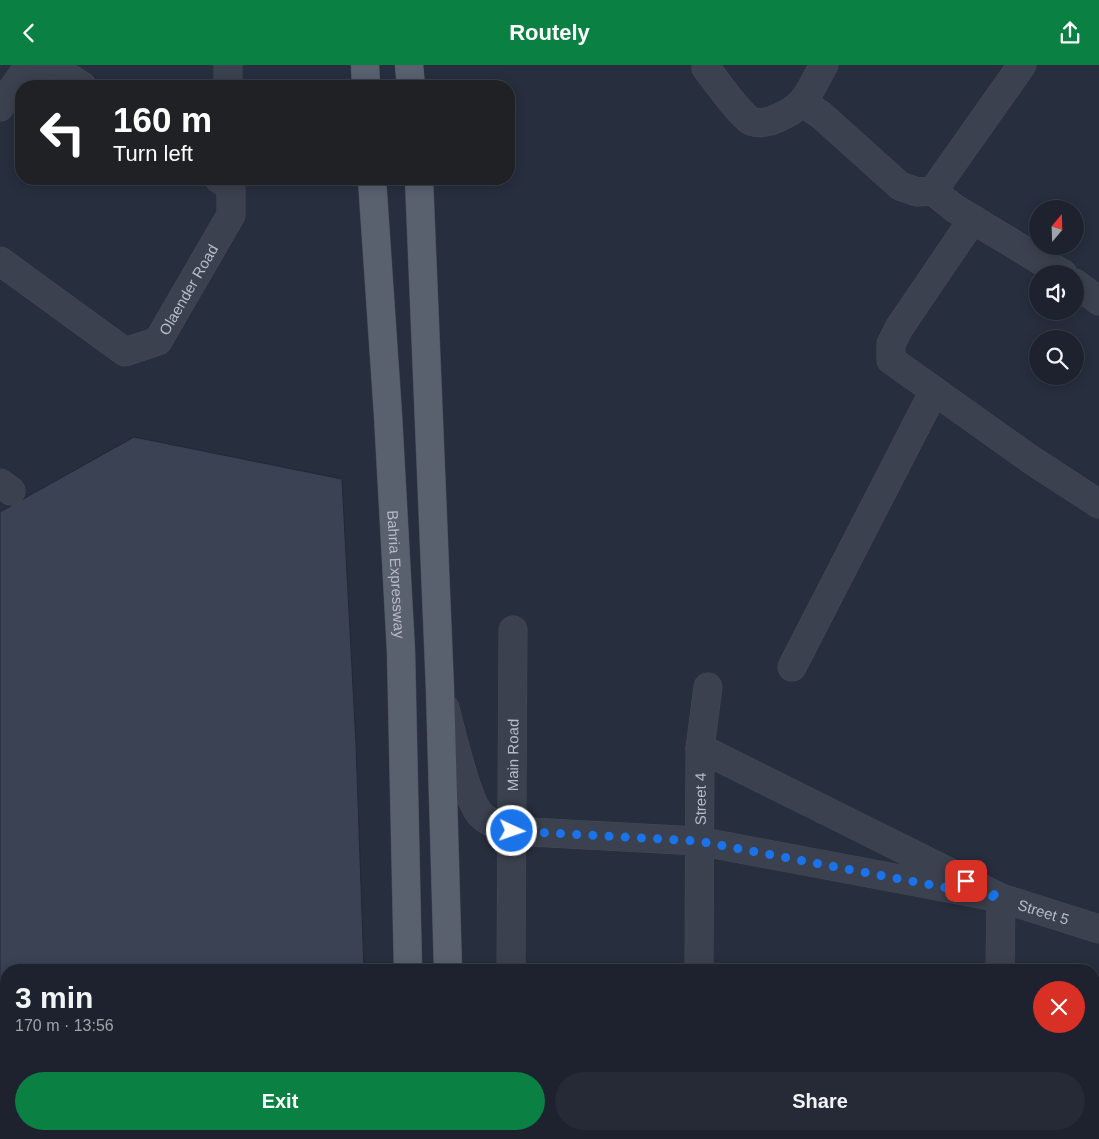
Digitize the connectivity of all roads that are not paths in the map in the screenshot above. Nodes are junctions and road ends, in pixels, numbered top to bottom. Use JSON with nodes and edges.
{"nodes":[{"id":1,"x":40,"y":65,"type":"edge"},
{"id":2,"x":49,"y":65,"type":"edge"},
{"id":3,"x":228,"y":65,"type":"edge"},
{"id":4,"x":365,"y":65,"type":"edge"},
{"id":5,"x":409,"y":65,"type":"edge"},
{"id":6,"x":707,"y":65,"type":"edge"},
{"id":7,"x":824,"y":65,"type":"edge"},
{"id":8,"x":1022,"y":65,"type":"edge"},
{"id":9,"x":19,"y":80,"type":"edge"},
{"id":10,"x":73,"y":80,"type":"edge"},
{"id":11,"x":228,"y":80,"type":"edge"},
{"id":12,"x":366,"y":80,"type":"edge"},
{"id":13,"x":410,"y":80,"type":"edge"},
{"id":14,"x":15,"y":85,"type":"edge"},
{"id":15,"x":802,"y":102,"type":"junction"},
{"id":16,"x":0,"y":107,"type":"edge"},
{"id":17,"x":227,"y":185,"type":"edge"},
{"id":18,"x":372,"y":185,"type":"edge"},
{"id":19,"x":419,"y":185,"type":"edge"},
{"id":20,"x":933,"y":191,"type":"junction"},
{"id":21,"x":973,"y":219,"type":"junction"},
{"id":22,"x":0,"y":261,"type":"edge"},
{"id":23,"x":1048,"y":265,"type":"edge"},
{"id":24,"x":1084,"y":290,"type":"edge"},
{"id":25,"x":1099,"y":301,"type":"edge"},
{"id":26,"x":934,"y":391,"type":"junction"},
{"id":27,"x":1099,"y":504,"type":"edge"},
{"id":28,"x":513,"y":630,"type":"dead end"},
{"id":29,"x":792,"y":667,"type":"dead end"},
{"id":30,"x":708,"y":687,"type":"dead end"},
{"id":31,"x":440,"y":690,"type":"junction"},
{"id":32,"x":700,"y":748,"type":"junction"},
{"id":33,"x":512,"y":831,"type":"junction"},
{"id":34,"x":698,"y":841,"type":"junction"},
{"id":35,"x":1001,"y":898,"type":"junction"},
{"id":36,"x":1099,"y":929,"type":"edge"},
{"id":37,"x":408,"y":964,"type":"edge"},
{"id":38,"x":448,"y":964,"type":"edge"},
{"id":39,"x":511,"y":964,"type":"edge"},
{"id":40,"x":699,"y":964,"type":"edge"},
{"id":41,"x":1000,"y":964,"type":"edge"}],
"edges":[{"from":1,"to":9,"type":"street"},
{"from":2,"to":10,"type":"street"},
{"from":3,"to":11,"type":"street"},
{"from":4,"to":12,"type":"main road"},
{"from":5,"to":13,"type":"main road"},
{"from":6,"to":15,"type":"street"},
{"from":7,"to":15,"type":"street"},
{"from":8,"to":20,"type":"street"},
{"from":14,"to":16,"type":"street"},
{"from":15,"to":20,"type":"street"},
{"from":17,"to":22,"type":"street","name":"Olaender Road"},
{"from":18,"to":37,"type":"main road","name":"Bahria Expressway"},
{"from":19,"to":31,"type":"main road"},
{"from":20,"to":21,"type":"street"},
{"from":21,"to":23,"type":"street"},
{"from":21,"to":26,"type":"street"},
{"from":24,"to":25,"type":"street"},
{"from":26,"to":27,"type":"street"},
{"from":26,"to":29,"type":"street"},
{"from":28,"to":33,"type":"street","name":"Main Road"},
{"from":30,"to":32,"type":"street","name":"Street 4"},
{"from":31,"to":33,"type":"street","name":"Street 5"},
{"from":31,"to":38,"type":"main road"},
{"from":32,"to":34,"type":"street","name":"Street 4"},
{"from":32,"to":35,"type":"street"},
{"from":33,"to":34,"type":"street","name":"Street 5"},
{"from":33,"to":39,"type":"street","name":"Main Road"},
{"from":34,"to":35,"type":"street","name":"Street 5"},
{"from":34,"to":40,"type":"street","name":"Street 4"},
{"from":35,"to":36,"type":"street","name":"Street 5"},
{"from":35,"to":41,"type":"street"}]}
